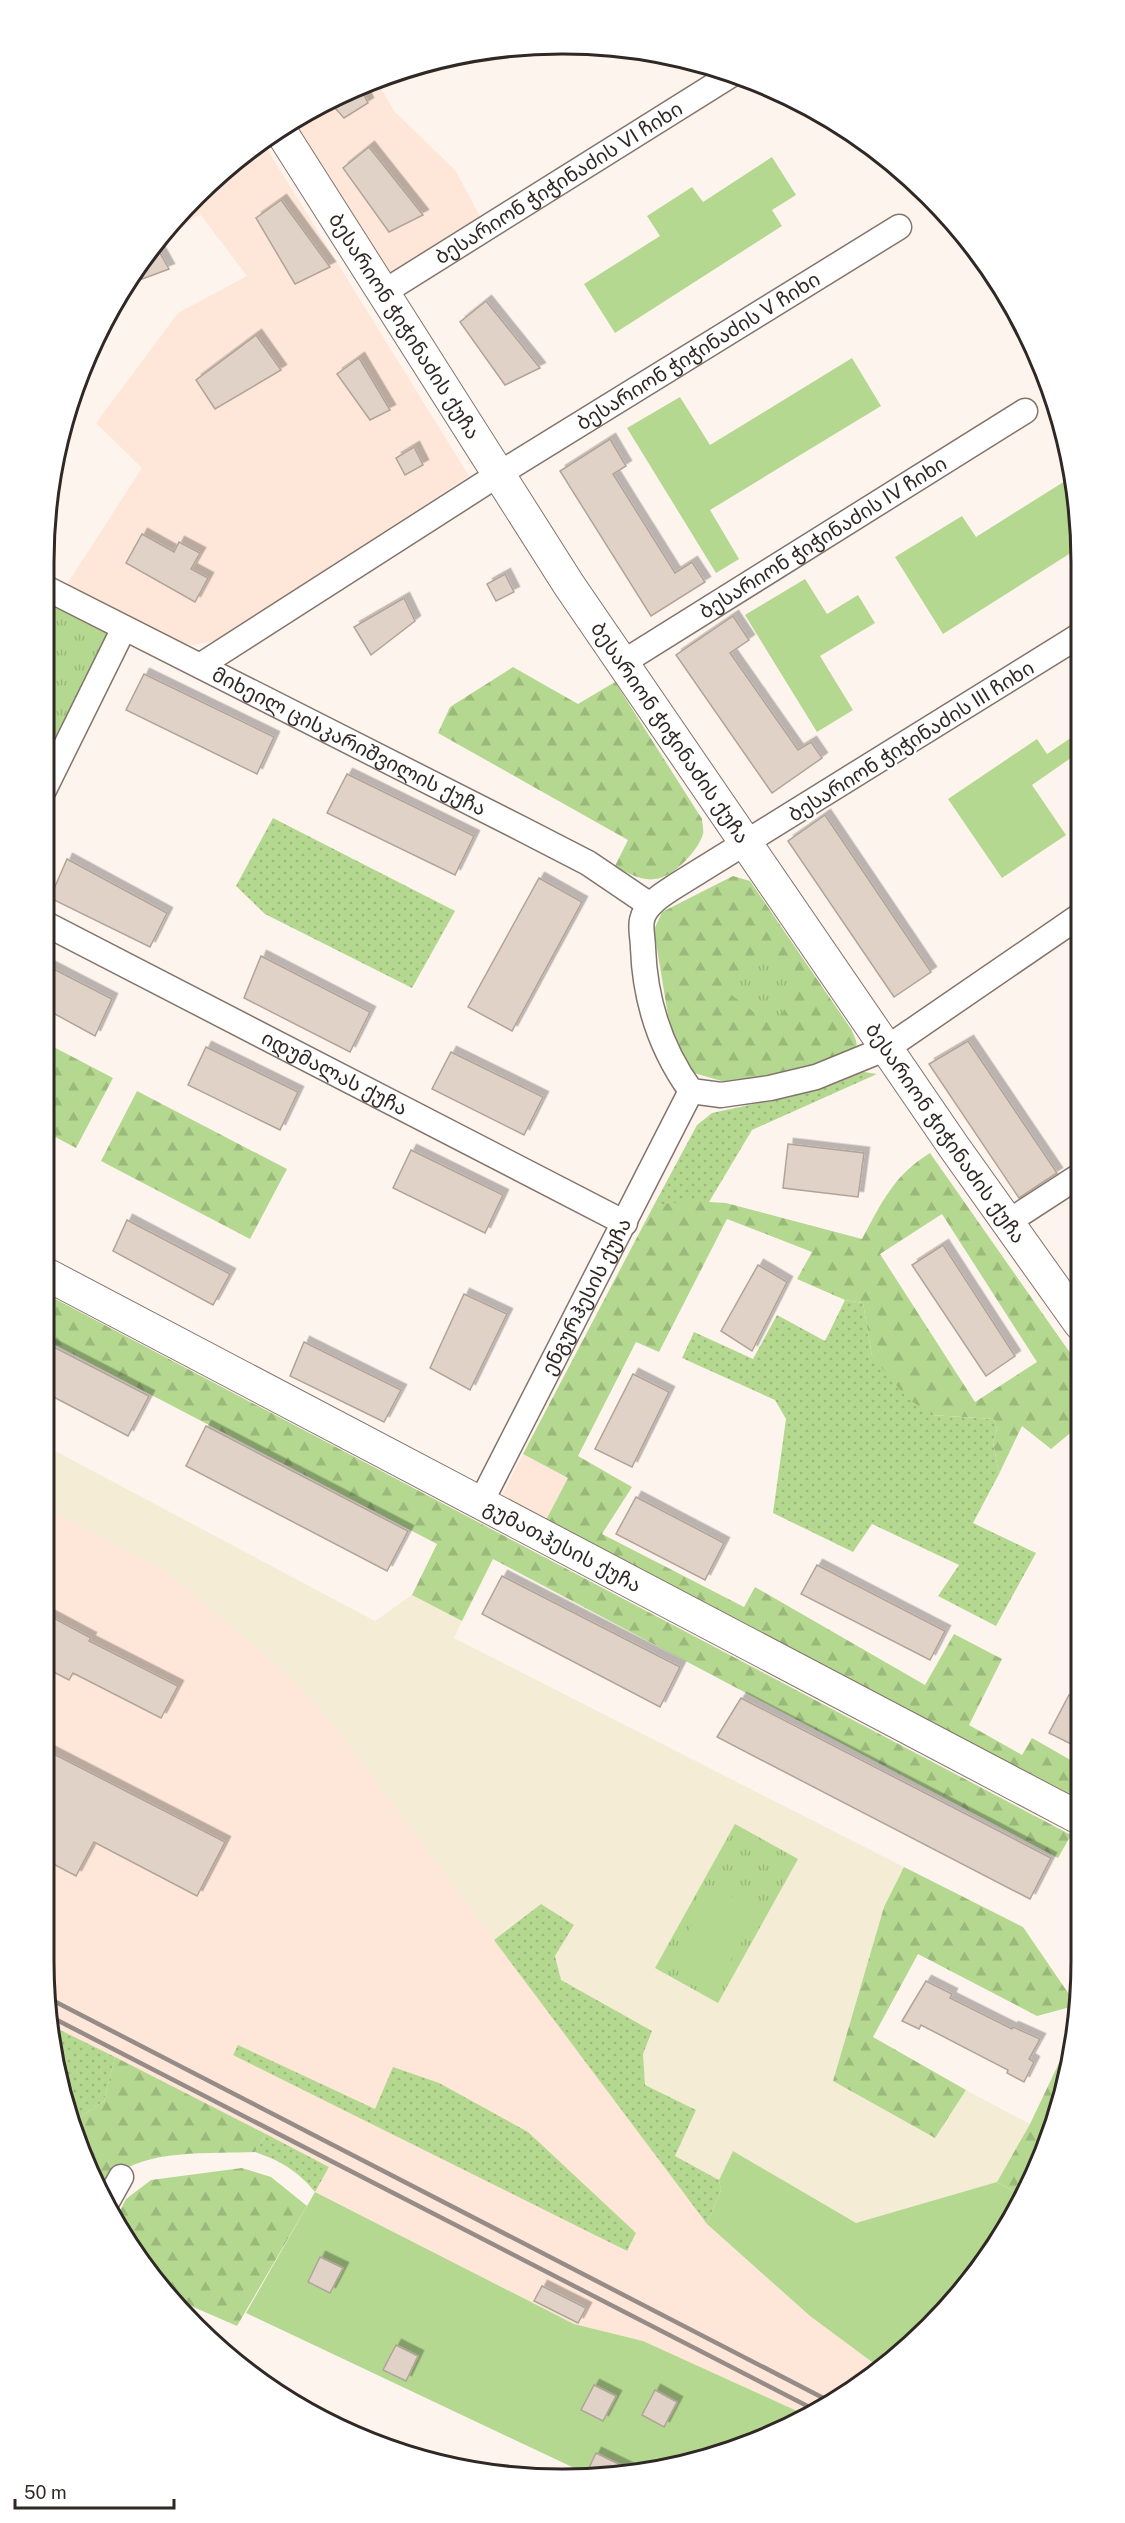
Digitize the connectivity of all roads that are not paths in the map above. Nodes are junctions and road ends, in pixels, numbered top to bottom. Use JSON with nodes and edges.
{"nodes":[{"id":1,"x":723,"y":80,"type":"edge"},
{"id":2,"x":285,"y":137,"type":"edge"},
{"id":3,"x":898,"y":227,"type":"dead end"},
{"id":4,"x":384,"y":292,"type":"junction"},
{"id":5,"x":1025,"y":411,"type":"dead end"},
{"id":6,"x":499,"y":474,"type":"junction"},
{"id":7,"x":54,"y":592,"type":"edge"},
{"id":8,"x":124,"y":628,"type":"junction"},
{"id":9,"x":1071,"y":641,"type":"edge"},
{"id":10,"x":622,"y":663,"type":"junction"},
{"id":11,"x":201,"y":665,"type":"junction"},
{"id":12,"x":54,"y":770,"type":"edge"},
{"id":13,"x":745,"y":845,"type":"junction"},
{"id":14,"x":650,"y":905,"type":"junction"},
{"id":15,"x":1071,"y":922,"type":"edge"},
{"id":16,"x":54,"y":928,"type":"edge"},
{"id":17,"x":886,"y":1048,"type":"junction"},
{"id":18,"x":691,"y":1091,"type":"junction"},
{"id":19,"x":1071,"y":1181,"type":"edge"},
{"id":20,"x":1008,"y":1222,"type":"junction"},
{"id":21,"x":625,"y":1223,"type":"junction"},
{"id":22,"x":54,"y":1278,"type":"edge"},
{"id":23,"x":1071,"y":1311,"type":"edge"},
{"id":24,"x":481,"y":1502,"type":"junction"},
{"id":25,"x":1071,"y":1814,"type":"edge"},
{"id":26,"x":121,"y":2177,"type":"dead end"},
{"id":27,"x":111,"y":2195,"type":"edge"}],
"edges":[{"from":1,"to":4,"type":"street","name":"ბესარიონ ჭიჭინაძის VI ჩიხი"},
{"from":2,"to":4,"type":"street","name":"ბესარიონ ჭიჭინაძის ქუჩა"},
{"from":3,"to":6,"type":"street","name":"ბესარიონ ჭიჭინაძის V ჩიხი"},
{"from":4,"to":6,"type":"street","name":"ბესარიონ ჭიჭინაძის ქუჩა"},
{"from":5,"to":10,"type":"street","name":"ბესარიონ ჭიჭინაძის IV ჩიხი"},
{"from":6,"to":10,"type":"street","name":"ბესარიონ ჭიჭინაძის ქუჩა"},
{"from":6,"to":11,"type":"street","name":"ბესარიონ ჭიჭინაძის V ჩიხი"},
{"from":7,"to":8,"type":"street","name":"მიხეილ ცისკარიშვილის ქუჩა"},
{"from":8,"to":11,"type":"street","name":"მიხეილ ცისკარიშვილის ქუჩა"},
{"from":8,"to":12,"type":"street"},
{"from":9,"to":13,"type":"street","name":"ბესარიონ ჭიჭინაძის III ჩიხი"},
{"from":10,"to":13,"type":"street","name":"ბესარიონ ჭიჭინაძის ქუჩა"},
{"from":11,"to":14,"type":"street","name":"მიხეილ ცისკარიშვილის ქუჩა"},
{"from":13,"to":14,"type":"street"},
{"from":13,"to":17,"type":"street","name":"ბესარიონ ჭიჭინაძის ქუჩა"},
{"from":14,"to":18,"type":"street"},
{"from":15,"to":17,"type":"street"},
{"from":16,"to":21,"type":"street","name":"იდუმალას ქუჩა"},
{"from":17,"to":18,"type":"street"},
{"from":17,"to":20,"type":"street","name":"ბესარიონ ჭიჭინაძის ქუჩა"},
{"from":18,"to":21,"type":"street","name":"ენგურჰესის ქუჩა"},
{"from":19,"to":20,"type":"street"},
{"from":20,"to":23,"type":"street","name":"ბესარიონ ჭიჭინაძის ქუჩა"},
{"from":21,"to":24,"type":"street","name":"ენგურჰესის ქუჩა"},
{"from":22,"to":24,"type":"street","name":"გუმათჰესის ქუჩა"},
{"from":24,"to":25,"type":"street","name":"გუმათჰესის ქუჩა"},
{"from":26,"to":27,"type":"street"}]}
